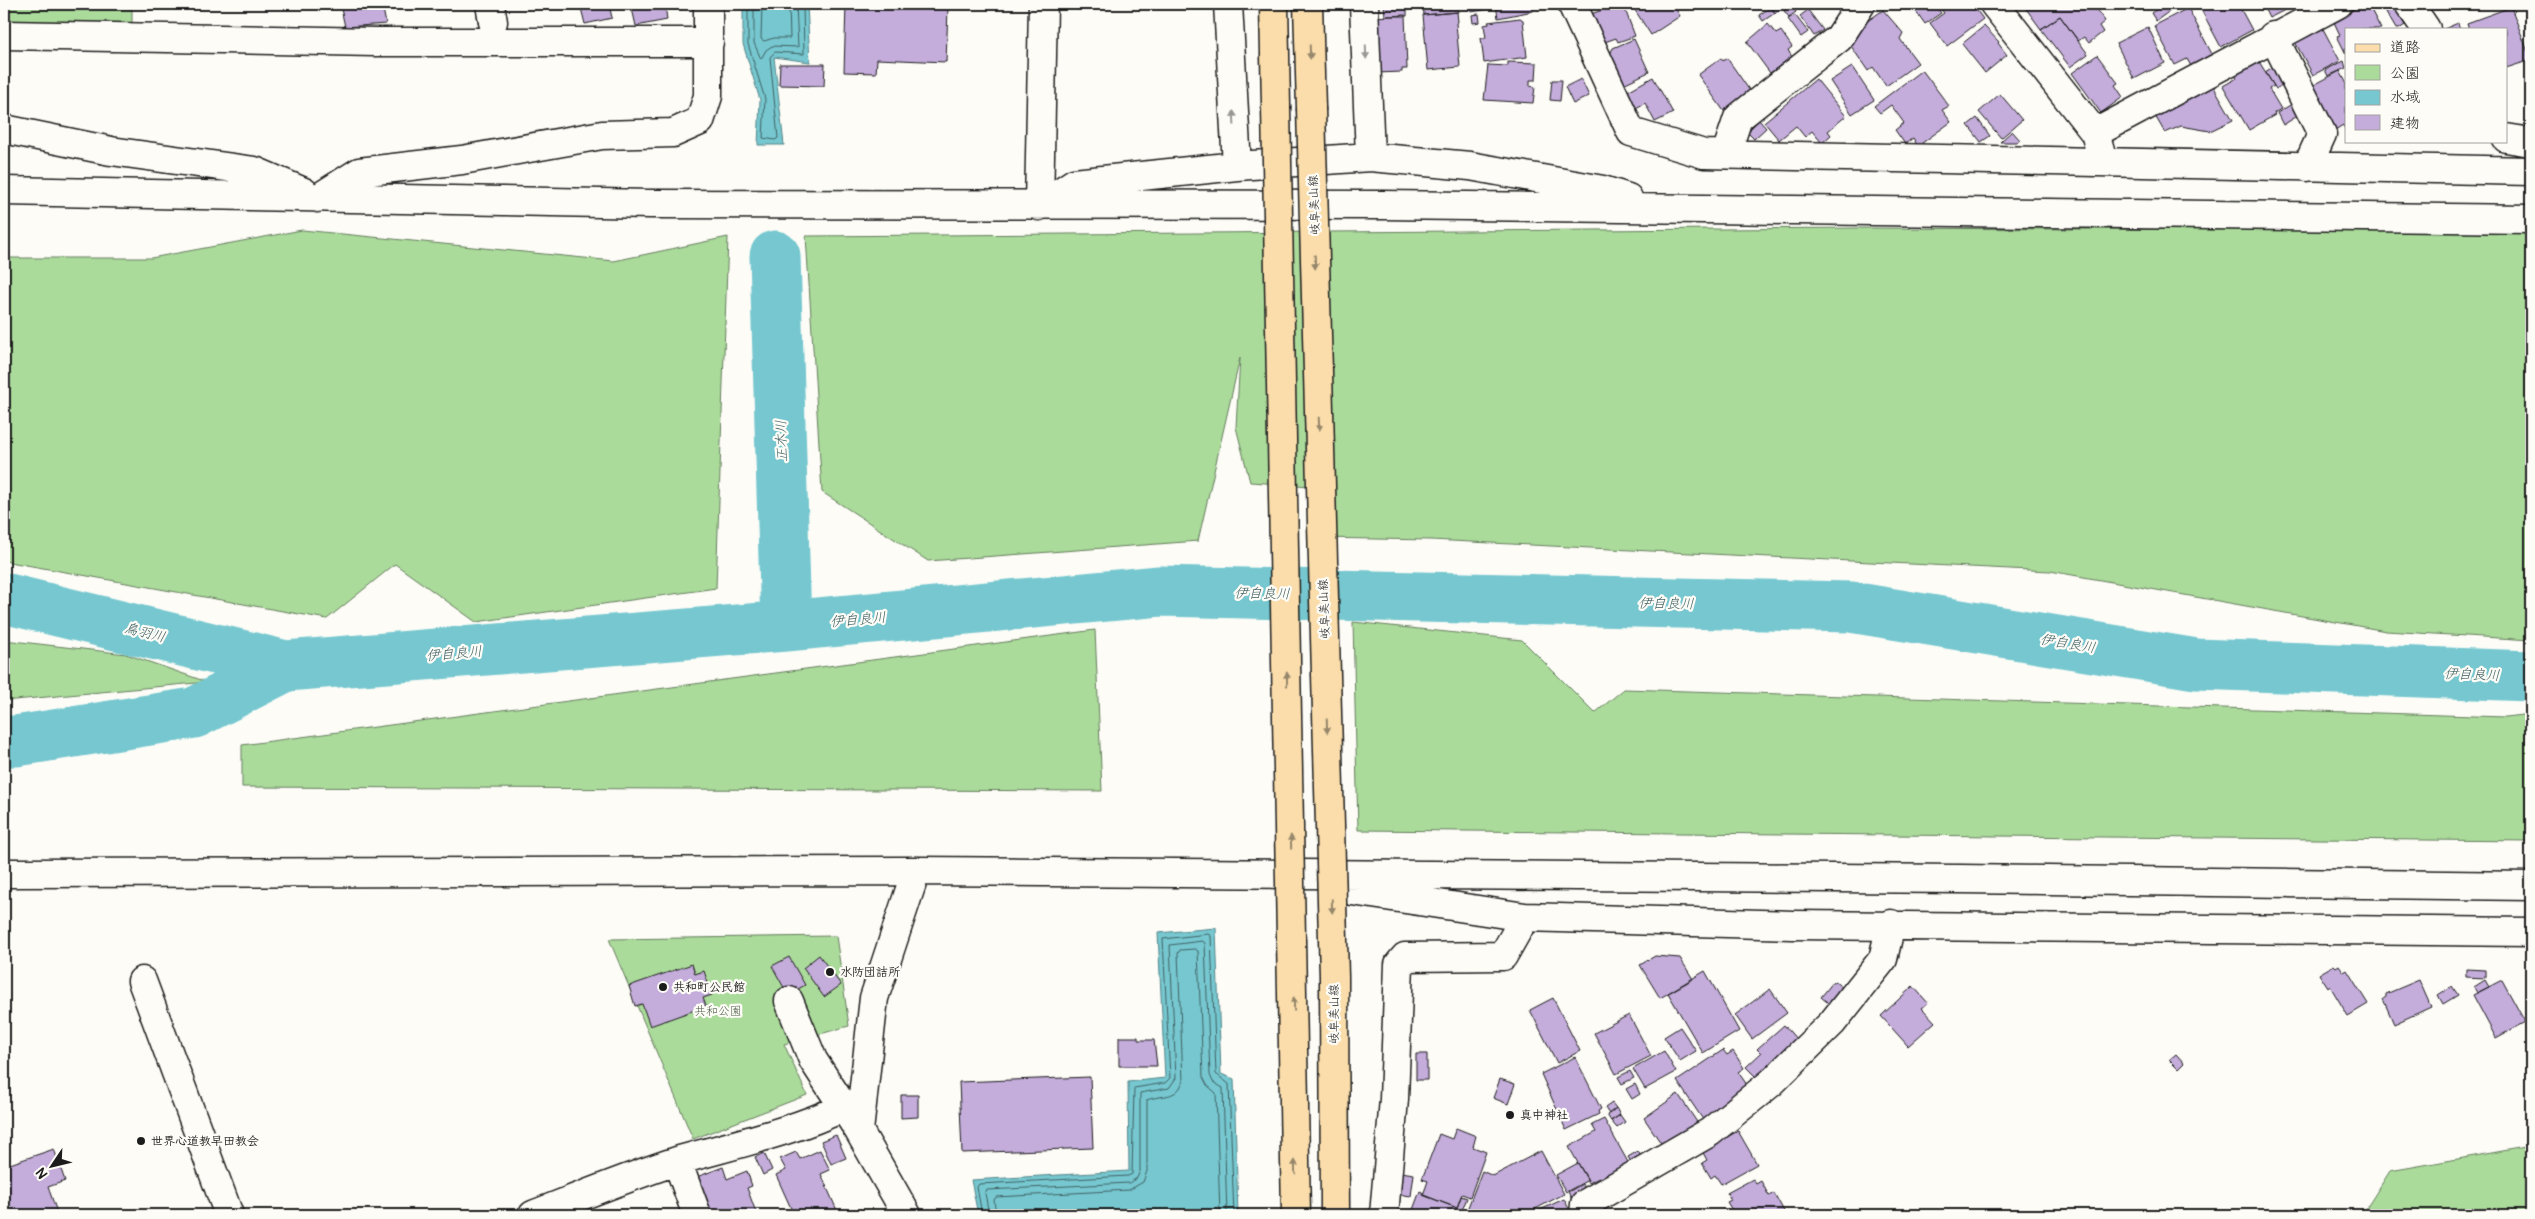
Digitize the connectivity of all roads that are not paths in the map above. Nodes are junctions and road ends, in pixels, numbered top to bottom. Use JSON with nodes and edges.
{"nodes":[{"id":1,"x":708,"y":4,"type":"edge"},
{"id":2,"x":1043,"y":4,"type":"edge"},
{"id":3,"x":1228,"y":4,"type":"edge"},
{"id":4,"x":1274,"y":4,"type":"edge"},
{"id":5,"x":1308,"y":4,"type":"edge"},
{"id":6,"x":1364,"y":4,"type":"edge"},
{"id":7,"x":1572,"y":4,"type":"edge"},
{"id":8,"x":1861,"y":4,"type":"edge"},
{"id":9,"x":1994,"y":4,"type":"edge"},
{"id":10,"x":2338,"y":4,"type":"edge"},
{"id":11,"x":2409,"y":4,"type":"edge"},
{"id":12,"x":2425,"y":28,"type":"edge"},
{"id":13,"x":4,"y":34,"type":"edge"},
{"id":14,"x":2273,"y":36,"type":"junction"},
{"id":15,"x":709,"y":42,"type":"junction"},
{"id":16,"x":4,"y":129,"type":"edge"},
{"id":17,"x":2095,"y":133,"type":"junction"},
{"id":18,"x":2508,"y":138,"type":"edge"},
{"id":19,"x":2531,"y":142,"type":"edge"},
{"id":20,"x":1726,"y":154,"type":"junction"},
{"id":21,"x":1370,"y":158,"type":"junction"},
{"id":22,"x":2104,"y":164,"type":"junction"},
{"id":23,"x":1237,"y":166,"type":"junction"},
{"id":24,"x":2307,"y":167,"type":"junction"},
{"id":25,"x":2531,"y":171,"type":"edge"},
{"id":26,"x":4,"y":191,"type":"edge"},
{"id":27,"x":318,"y":198,"type":"junction"},
{"id":28,"x":1039,"y":206,"type":"junction"},
{"id":29,"x":1656,"y":208,"type":"junction"},
{"id":30,"x":2531,"y":219,"type":"edge"},
{"id":31,"x":916,"y":871,"type":"junction"},
{"id":32,"x":4,"y":873,"type":"edge"},
{"id":33,"x":2531,"y":886,"type":"edge"},
{"id":34,"x":1352,"y":892,"type":"dead end"},
{"id":35,"x":1525,"y":917,"type":"junction"},
{"id":36,"x":1891,"y":924,"type":"junction"},
{"id":37,"x":2531,"y":932,"type":"edge"},
{"id":38,"x":142,"y":981,"type":"dead end"},
{"id":39,"x":789,"y":1001,"type":"dead end"},
{"id":40,"x":844,"y":1107,"type":"junction"},
{"id":41,"x":859,"y":1131,"type":"junction"},
{"id":42,"x":677,"y":1161,"type":"junction"},
{"id":43,"x":229,"y":1215,"type":"edge"},
{"id":44,"x":533,"y":1215,"type":"edge"},
{"id":45,"x":697,"y":1215,"type":"edge"},
{"id":46,"x":907,"y":1215,"type":"edge"},
{"id":47,"x":1296,"y":1215,"type":"edge"},
{"id":48,"x":1335,"y":1215,"type":"edge"},
{"id":49,"x":1384,"y":1215,"type":"edge"},
{"id":50,"x":1584,"y":1215,"type":"edge"}],
"edges":[{"from":1,"to":15,"type":"street"},
{"from":2,"to":28,"type":"street"},
{"from":23,"to":3,"type":"street","one_way":true},
{"from":47,"to":4,"type":"main road","one_way":true,"bridge":true},
{"from":5,"to":48,"type":"main road","name":"岐阜美山線","one_way":true,"bridge":true},
{"from":6,"to":21,"type":"street","one_way":true},
{"from":7,"to":20,"type":"street"},
{"from":8,"to":20,"type":"street"},
{"from":9,"to":17,"type":"street"},
{"from":10,"to":14,"type":"street"},
{"from":11,"to":12,"type":"street"},
{"from":13,"to":15,"type":"street"},
{"from":14,"to":17,"type":"street"},
{"from":14,"to":24,"type":"street"},
{"from":15,"to":27,"type":"street"},
{"from":16,"to":27,"type":"street"},
{"from":17,"to":22,"type":"street"},
{"from":18,"to":19,"type":"street"},
{"from":20,"to":22,"type":"street"},
{"from":21,"to":23,"type":"street"},
{"from":21,"to":29,"type":"street"},
{"from":22,"to":24,"type":"street"},
{"from":23,"to":28,"type":"street"},
{"from":24,"to":25,"type":"street"},
{"from":26,"to":27,"type":"street"},
{"from":27,"to":28,"type":"street"},
{"from":28,"to":29,"type":"street"},
{"from":29,"to":30,"type":"street"},
{"from":31,"to":32,"type":"street"},
{"from":31,"to":33,"type":"street"},
{"from":31,"to":41,"type":"street"},
{"from":34,"to":35,"type":"street"},
{"from":35,"to":36,"type":"street"},
{"from":35,"to":49,"type":"street"},
{"from":36,"to":37,"type":"street"},
{"from":36,"to":50,"type":"street"},
{"from":38,"to":43,"type":"street"},
{"from":39,"to":40,"type":"street"},
{"from":40,"to":41,"type":"street"},
{"from":40,"to":42,"type":"street"},
{"from":41,"to":46,"type":"street"},
{"from":42,"to":44,"type":"street"},
{"from":42,"to":45,"type":"street"}]}
